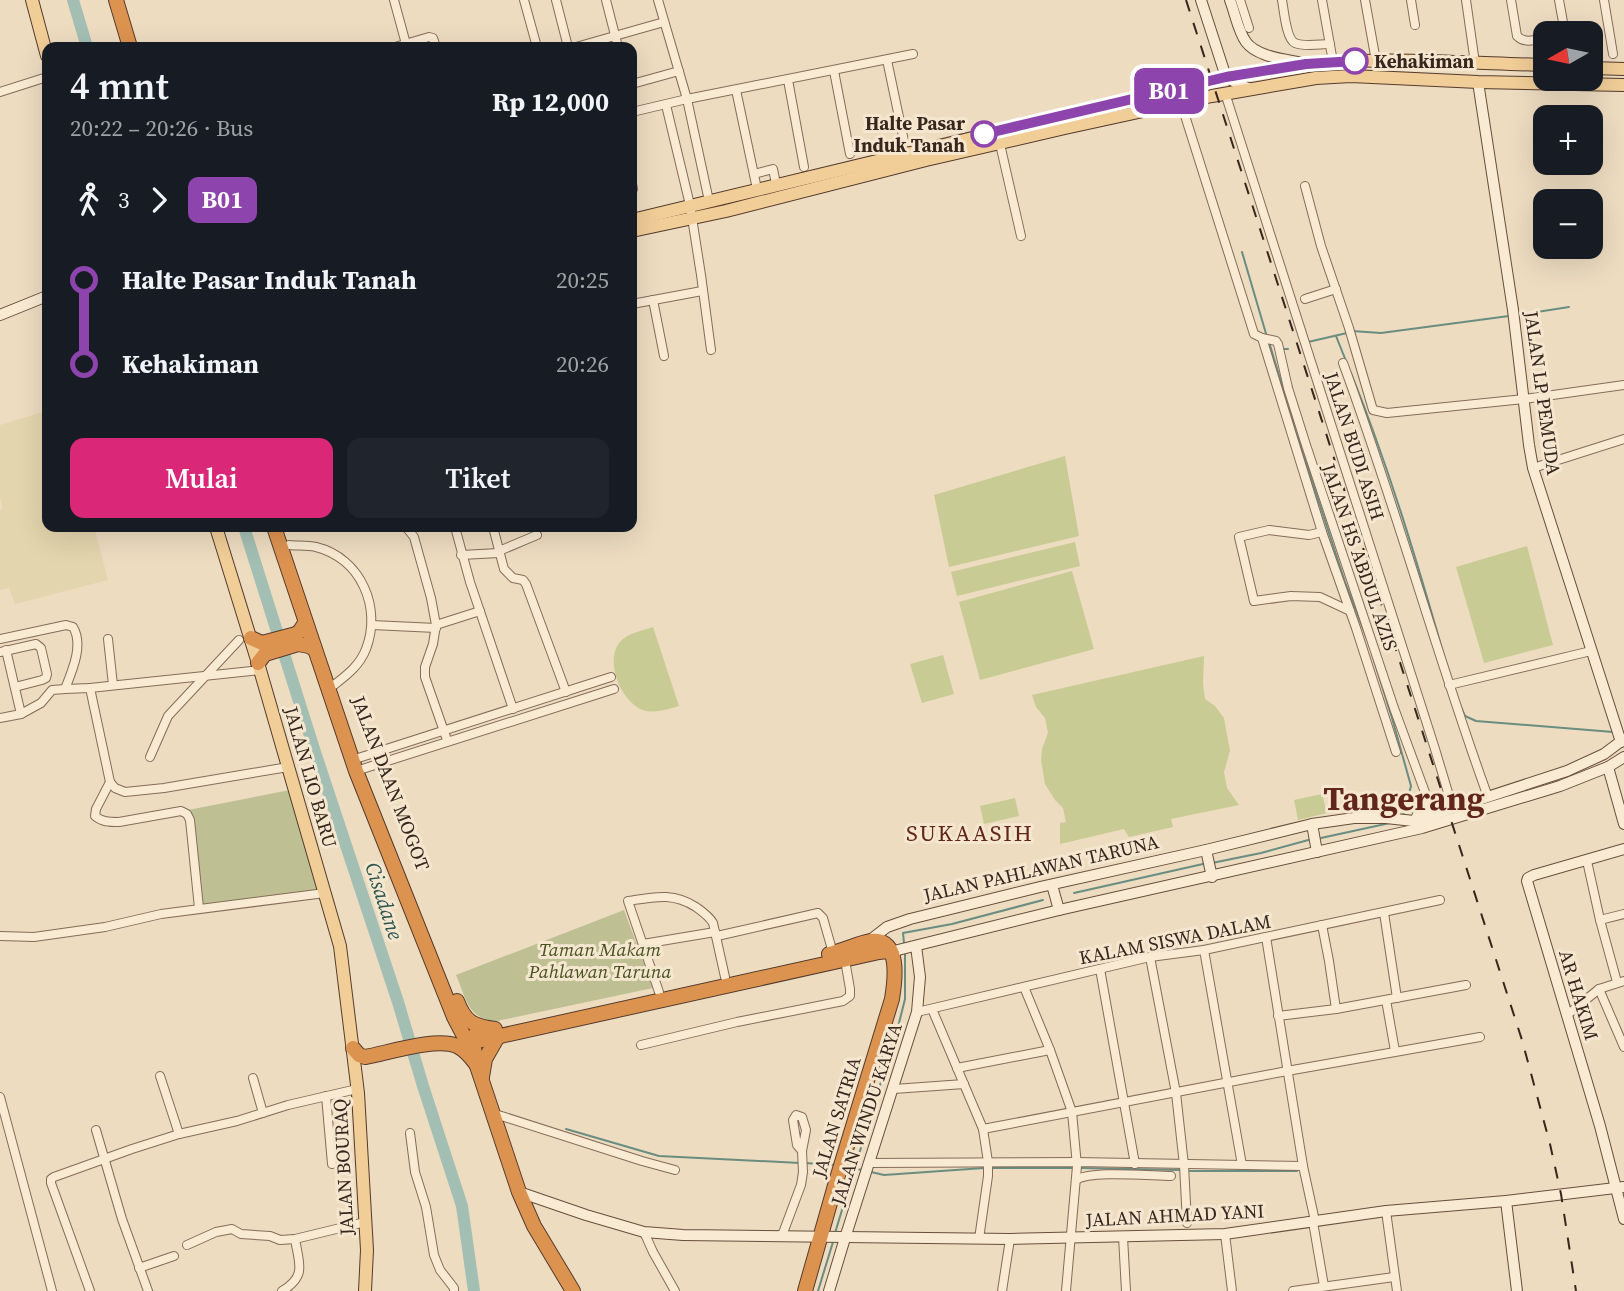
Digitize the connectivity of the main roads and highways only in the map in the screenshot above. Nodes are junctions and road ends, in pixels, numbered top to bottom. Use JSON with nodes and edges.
{"nodes":[{"id":1,"x":32,"y":0,"type":"edge"},
{"id":2,"x":107,"y":0,"type":"edge"},
{"id":3,"x":116,"y":0,"type":"edge"},
{"id":4,"x":43,"y":42,"type":"edge"},
{"id":5,"x":120,"y":42,"type":"edge"},
{"id":6,"x":129,"y":42,"type":"edge"},
{"id":7,"x":1300,"y":65,"type":"junction"},
{"id":8,"x":1533,"y":65,"type":"edge"},
{"id":9,"x":1603,"y":68,"type":"edge"},
{"id":10,"x":1624,"y":69,"type":"edge"},
{"id":11,"x":1296,"y":81,"type":"junction"},
{"id":12,"x":1624,"y":85,"type":"edge"},
{"id":13,"x":691,"y":212,"type":"junction"},
{"id":14,"x":637,"y":219,"type":"edge"},
{"id":15,"x":637,"y":231,"type":"edge"},
{"id":16,"x":218,"y":532,"type":"edge"},
{"id":17,"x":275,"y":532,"type":"edge"},
{"id":18,"x":285,"y":532,"type":"edge"},
{"id":19,"x":300,"y":634,"type":"junction"},
{"id":20,"x":314,"y":649,"type":"junction"},
{"id":21,"x":256,"y":651,"type":"junction"},
{"id":22,"x":358,"y":764,"type":"junction"},
{"id":23,"x":895,"y":952,"type":"junction"},
{"id":24,"x":839,"y":957,"type":"junction"},
{"id":25,"x":454,"y":1017,"type":"junction"},
{"id":26,"x":496,"y":1034,"type":"junction"},
{"id":27,"x":471,"y":1036,"type":"junction"},
{"id":28,"x":437,"y":1043,"type":"junction"},
{"id":29,"x":352,"y":1045,"type":"junction"},
{"id":30,"x":477,"y":1066,"type":"junction"},
{"id":31,"x":482,"y":1082,"type":"junction"},
{"id":32,"x":365,"y":1291,"type":"edge"},
{"id":33,"x":573,"y":1291,"type":"edge"},
{"id":34,"x":805,"y":1291,"type":"edge"}],
"edges":[{"from":1,"to":4,"type":"main road"},
{"from":2,"to":5,"type":"highway"},
{"from":3,"to":6,"type":"highway"},
{"from":7,"to":8,"type":"main road"},
{"from":7,"to":11,"type":"main road"},
{"from":7,"to":13,"type":"main road"},
{"from":9,"to":10,"type":"main road"},
{"from":11,"to":12,"type":"main road"},
{"from":11,"to":13,"type":"main road"},
{"from":13,"to":14,"type":"main road"},
{"from":13,"to":15,"type":"main road"},
{"from":16,"to":21,"type":"main road","name":"JALAN LIO BARU"},
{"from":17,"to":19,"type":"highway","name":"JALAN DAAN MOGOT"},
{"from":18,"to":22,"type":"highway","name":"JALAN DAAN MOGOT"},
{"from":19,"to":20,"type":"highway","name":"JALAN DAAN MOGOT"},
{"from":19,"to":20,"type":"highway"},
{"from":19,"to":21,"type":"highway"},
{"from":20,"to":22,"type":"highway","name":"JALAN DAAN MOGOT"},
{"from":21,"to":29,"type":"main road","name":"JALAN LIO BARU"},
{"from":22,"to":25,"type":"highway","name":"JALAN DAAN MOGOT"},
{"from":22,"to":26,"type":"highway","name":"JALAN DAAN MOGOT"},
{"from":23,"to":24,"type":"highway","name":"JALAN PAHLAWAN TARUNA"},
{"from":23,"to":24,"type":"highway","name":"JALAN PAHLAWAN TARUNA"},
{"from":23,"to":34,"type":"highway","name":"JALAN SATRIA"},
{"from":24,"to":26,"type":"highway","name":"JALAN PAHLAWAN TARUNA"},
{"from":24,"to":26,"type":"highway","name":"JALAN PAHLAWAN TARUNA"},
{"from":25,"to":27,"type":"highway","name":"JALAN DAAN MOGOT"},
{"from":25,"to":28,"type":"highway"},
{"from":26,"to":27,"type":"highway","name":"JALAN PAHLAWAN TARUNA"},
{"from":26,"to":31,"type":"highway"},
{"from":27,"to":30,"type":"highway","name":"JALAN DAAN MOGOT"},
{"from":28,"to":29,"type":"highway"},
{"from":28,"to":30,"type":"highway"},
{"from":29,"to":32,"type":"main road","name":"JALAN BOURAQ"},
{"from":30,"to":31,"type":"highway","name":"JALAN DAAN MOGOT"},
{"from":31,"to":33,"type":"highway","name":"JALAN DAAN MOGOT"}]}
